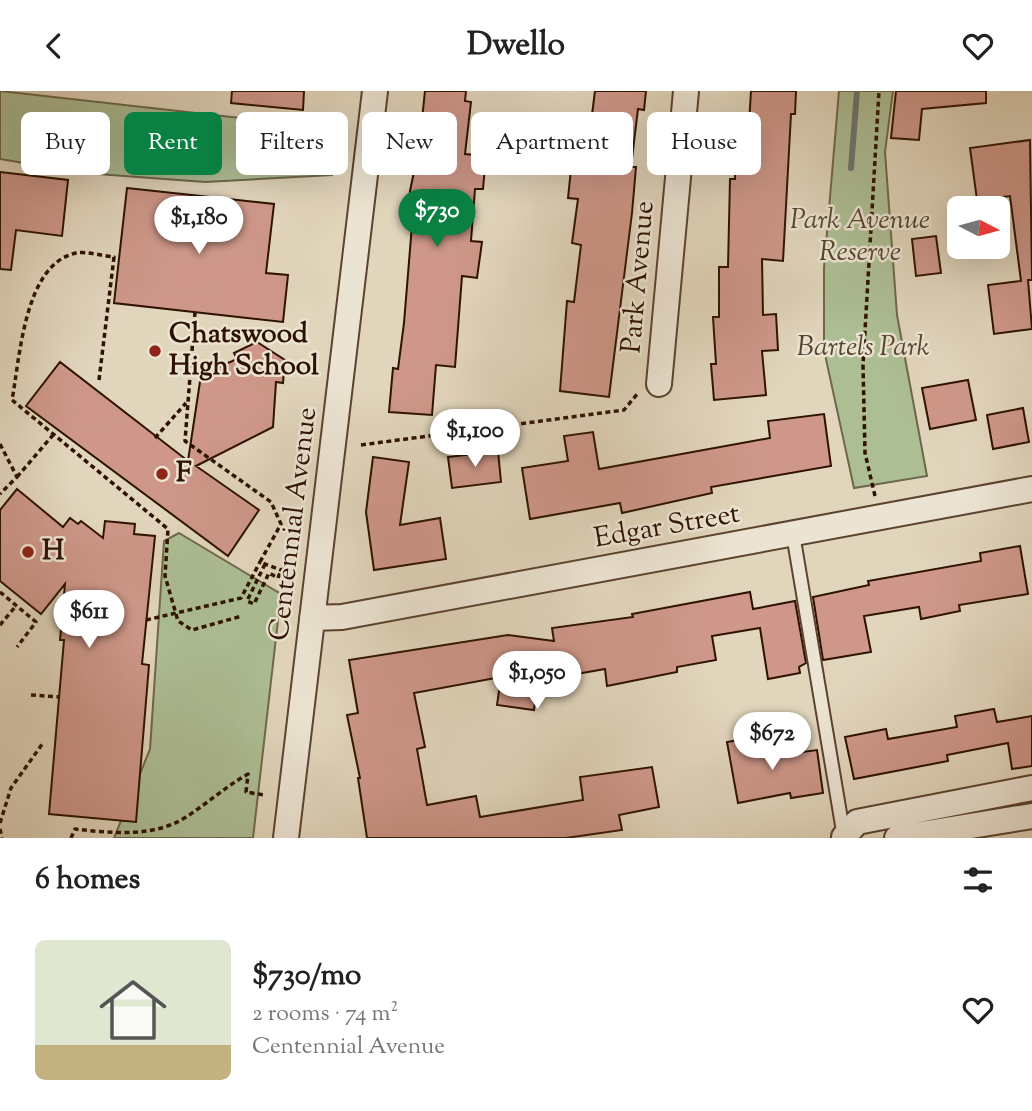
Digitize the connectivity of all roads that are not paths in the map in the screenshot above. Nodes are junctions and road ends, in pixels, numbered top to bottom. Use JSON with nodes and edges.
{"nodes":[{"id":1,"x":375,"y":91,"type":"edge"},
{"id":2,"x":686,"y":91,"type":"edge"},
{"id":3,"x":659,"y":384,"type":"dead end"},
{"id":4,"x":1032,"y":489,"type":"edge"},
{"id":5,"x":793,"y":534,"type":"junction"},
{"id":6,"x":312,"y":618,"type":"junction"},
{"id":7,"x":1032,"y":788,"type":"edge"},
{"id":8,"x":1032,"y":816,"type":"edge"},
{"id":9,"x":286,"y":838,"type":"edge"},
{"id":10,"x":844,"y":838,"type":"edge"},
{"id":11,"x":897,"y":838,"type":"edge"}],
"edges":[{"from":1,"to":6,"type":"street","name":"Centennial Avenue"},
{"from":2,"to":3,"type":"street","name":"Park Avenue"},
{"from":4,"to":5,"type":"street","name":"Edgar Street"},
{"from":5,"to":6,"type":"street","name":"Edgar Street"},
{"from":5,"to":10,"type":"lane"},
{"from":6,"to":9,"type":"street","name":"Centennial Avenue"},
{"from":7,"to":10,"type":"street"},
{"from":8,"to":11,"type":"street"}]}
